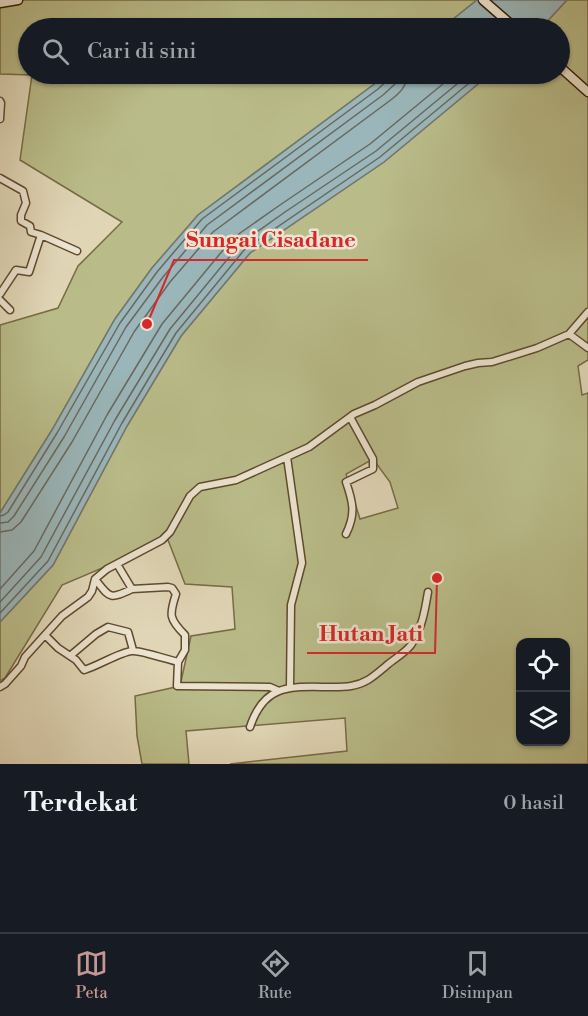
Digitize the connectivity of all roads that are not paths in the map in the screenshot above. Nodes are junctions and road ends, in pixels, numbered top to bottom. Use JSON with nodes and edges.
{"nodes":[{"id":1,"x":17,"y":0,"type":"edge"},
{"id":2,"x":483,"y":0,"type":"edge"},
{"id":3,"x":0,"y":3,"type":"edge"},
{"id":4,"x":504,"y":18,"type":"edge"},
{"id":5,"x":570,"y":77,"type":"edge"},
{"id":6,"x":588,"y":93,"type":"edge"},
{"id":7,"x":0,"y":101,"type":"edge"},
{"id":8,"x":0,"y":119,"type":"edge"},
{"id":9,"x":0,"y":178,"type":"edge"},
{"id":10,"x":41,"y":235,"type":"junction"},
{"id":11,"x":77,"y":251,"type":"dead end"},
{"id":12,"x":0,"y":294,"type":"edge"},
{"id":13,"x":0,"y":300,"type":"edge"},
{"id":14,"x":10,"y":310,"type":"dead end"},
{"id":15,"x":588,"y":312,"type":"edge"},
{"id":16,"x":569,"y":334,"type":"junction"},
{"id":17,"x":588,"y":348,"type":"edge"},
{"id":18,"x":350,"y":417,"type":"junction"},
{"id":19,"x":287,"y":457,"type":"junction"},
{"id":20,"x":346,"y":534,"type":"dead end"},
{"id":21,"x":117,"y":564,"type":"junction"},
{"id":22,"x":95,"y":579,"type":"junction"},
{"id":23,"x":132,"y":589,"type":"junction"},
{"id":24,"x":428,"y":592,"type":"dead end"},
{"id":25,"x":45,"y":635,"type":"junction"},
{"id":26,"x":133,"y":650,"type":"junction"},
{"id":27,"x":70,"y":656,"type":"junction"},
{"id":28,"x":178,"y":662,"type":"junction"},
{"id":29,"x":0,"y":687,"type":"edge"},
{"id":30,"x":290,"y":687,"type":"junction"},
{"id":31,"x":279,"y":691,"type":"junction"},
{"id":32,"x":249,"y":727,"type":"dead end"}],
"edges":[{"from":1,"to":3,"type":"main road"},
{"from":2,"to":4,"type":"main road"},
{"from":5,"to":6,"type":"main road"},
{"from":7,"to":8,"type":"street"},
{"from":9,"to":10,"type":"street"},
{"from":10,"to":11,"type":"street"},
{"from":10,"to":12,"type":"street"},
{"from":13,"to":14,"type":"street"},
{"from":15,"to":16,"type":"street"},
{"from":16,"to":17,"type":"street"},
{"from":16,"to":18,"type":"street"},
{"from":18,"to":19,"type":"street"},
{"from":18,"to":20,"type":"street"},
{"from":19,"to":21,"type":"street"},
{"from":19,"to":30,"type":"street"},
{"from":21,"to":22,"type":"street"},
{"from":21,"to":23,"type":"street"},
{"from":22,"to":23,"type":"street"},
{"from":22,"to":25,"type":"street"},
{"from":23,"to":28,"type":"street"},
{"from":24,"to":30,"type":"street"},
{"from":25,"to":27,"type":"street"},
{"from":25,"to":29,"type":"street"},
{"from":26,"to":27,"type":"street"},
{"from":26,"to":27,"type":"street"},
{"from":26,"to":28,"type":"street"},
{"from":28,"to":31,"type":"street"},
{"from":30,"to":31,"type":"street"},
{"from":31,"to":32,"type":"street"}]}
